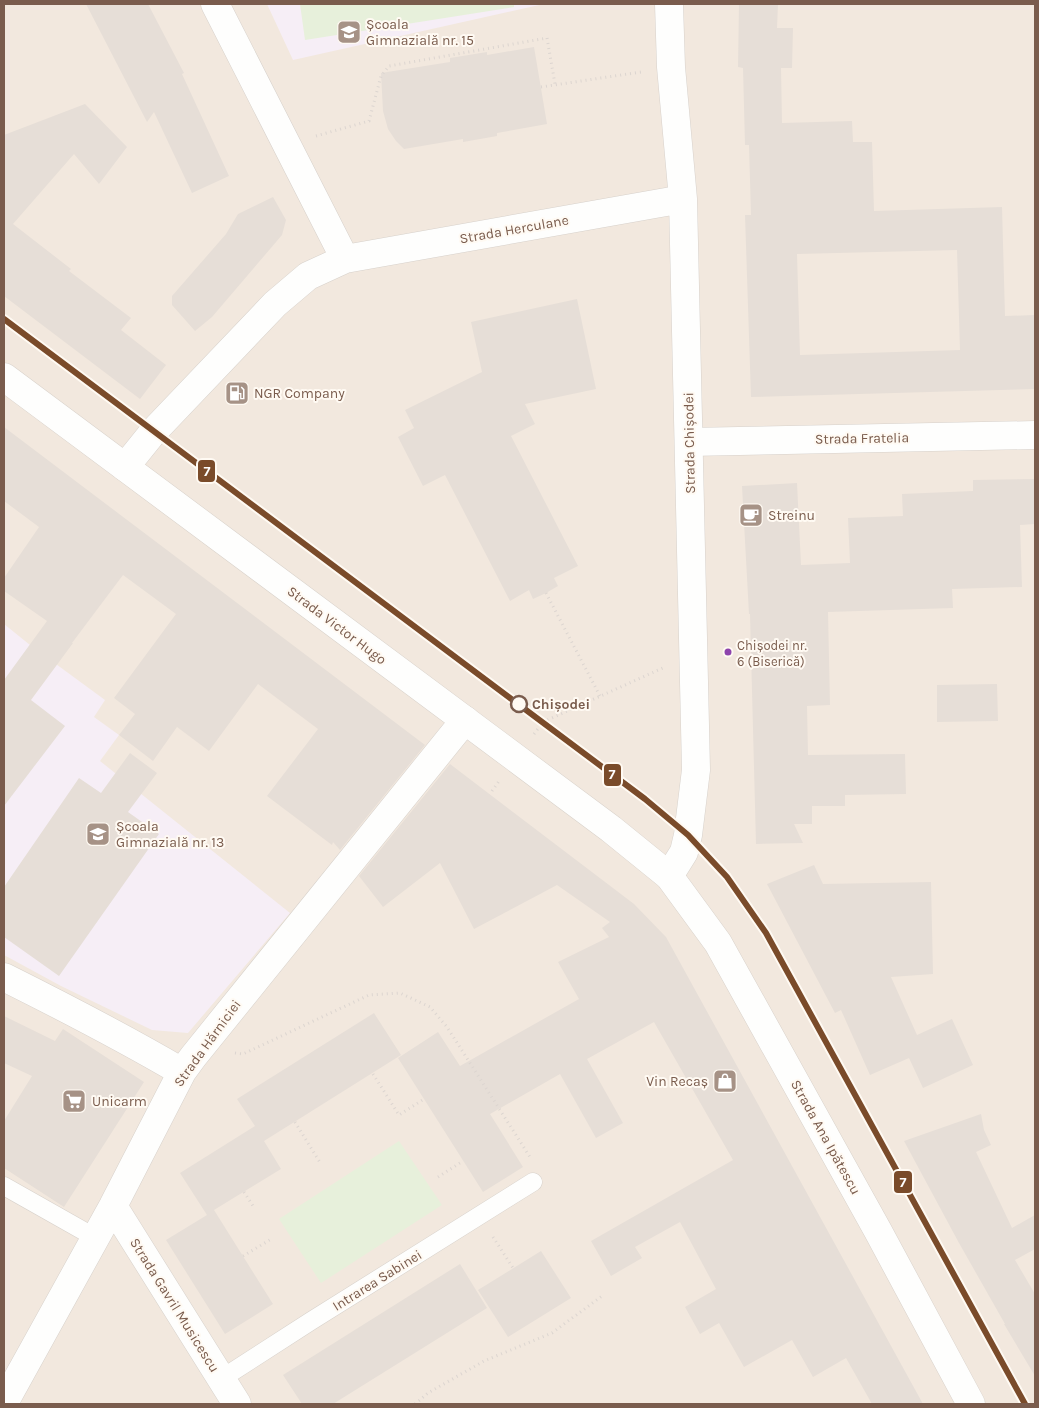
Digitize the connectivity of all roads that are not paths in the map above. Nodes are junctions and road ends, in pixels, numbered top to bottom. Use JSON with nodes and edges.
{"nodes":[{"id":1,"x":215,"y":4,"type":"edge"},
{"id":2,"x":669,"y":4,"type":"edge"},
{"id":3,"x":682,"y":199,"type":"junction"},
{"id":4,"x":345,"y":259,"type":"junction"},
{"id":5,"x":4,"y":377,"type":"edge"},
{"id":6,"x":1035,"y":435,"type":"edge"},
{"id":7,"x":689,"y":442,"type":"junction"},
{"id":8,"x":125,"y":467,"type":"junction"},
{"id":9,"x":465,"y":720,"type":"junction"},
{"id":10,"x":668,"y":876,"type":"junction"},
{"id":11,"x":4,"y":977,"type":"edge"},
{"id":12,"x":182,"y":1072,"type":"junction"},
{"id":13,"x":533,"y":1182,"type":"road end"},
{"id":14,"x":4,"y":1186,"type":"edge"},
{"id":15,"x":113,"y":1206,"type":"junction"},
{"id":16,"x":96,"y":1238,"type":"junction"},
{"id":17,"x":221,"y":1379,"type":"junction"},
{"id":18,"x":4,"y":1403,"type":"edge"},
{"id":19,"x":237,"y":1404,"type":"edge"},
{"id":20,"x":971,"y":1404,"type":"edge"}],
"edges":[{"from":1,"to":4,"type":"street"},
{"from":2,"to":3,"type":"street","name":"Strada Chișodei"},
{"from":3,"to":4,"type":"street","name":"Strada Herculane"},
{"from":3,"to":7,"type":"street","name":"Strada Chișodei"},
{"from":4,"to":8,"type":"street","name":"Strada Herculane"},
{"from":5,"to":8,"type":"street","name":"Strada Victor Hugo"},
{"from":6,"to":7,"type":"street","name":"Strada Fratelia"},
{"from":7,"to":10,"type":"street","name":"Strada Chișodei"},
{"from":8,"to":9,"type":"street","name":"Strada Victor Hugo"},
{"from":9,"to":10,"type":"street","name":"Strada Victor Hugo"},
{"from":9,"to":12,"type":"street","name":"Strada Hărniciei"},
{"from":10,"to":20,"type":"street","name":"Strada Ana Ipătescu"},
{"from":11,"to":12,"type":"street"},
{"from":12,"to":15,"type":"street","name":"Strada Hărniciei"},
{"from":13,"to":17,"type":"lane","name":"Intrarea Sabinei"},
{"from":14,"to":16,"type":"lane"},
{"from":15,"to":16,"type":"street","name":"Strada Hărniciei"},
{"from":15,"to":17,"type":"street","name":"Strada Gavril Musicescu"},
{"from":16,"to":18,"type":"street","name":"Strada Hărniciei"},
{"from":17,"to":19,"type":"street","name":"Strada Gavril Musicescu"}]}
